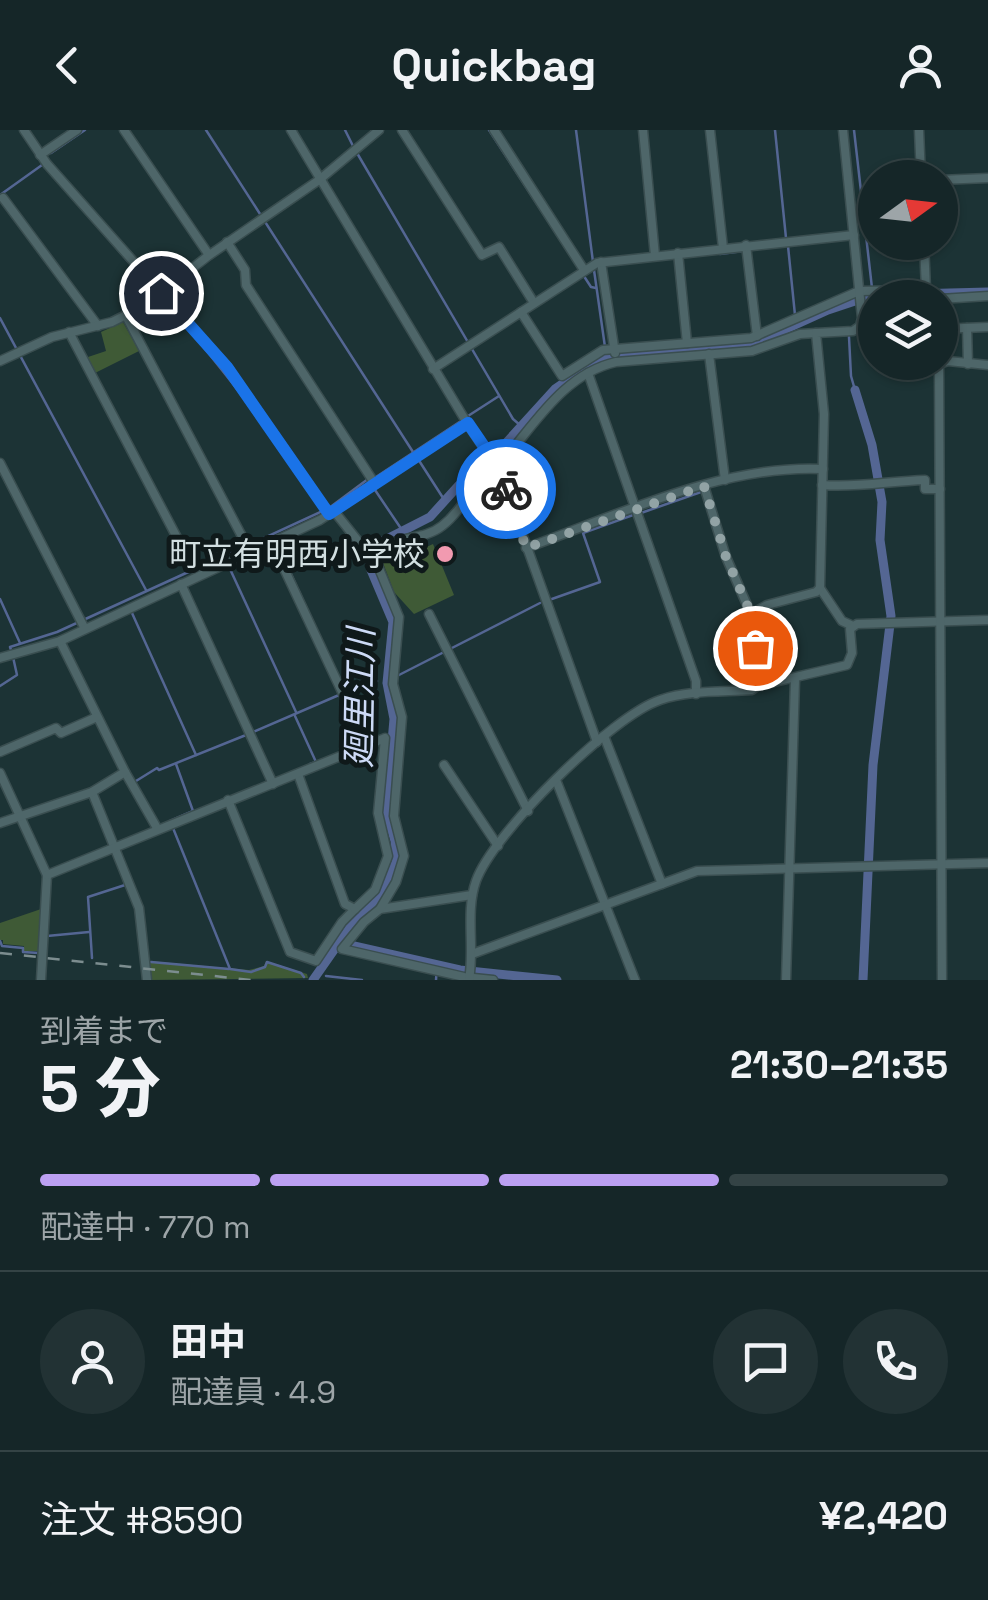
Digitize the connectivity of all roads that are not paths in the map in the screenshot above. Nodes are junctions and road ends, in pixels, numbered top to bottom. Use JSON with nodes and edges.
{"nodes":[{"id":1,"x":24,"y":130,"type":"edge"},
{"id":2,"x":77,"y":130,"type":"edge"},
{"id":3,"x":124,"y":130,"type":"edge"},
{"id":4,"x":291,"y":130,"type":"edge"},
{"id":5,"x":379,"y":130,"type":"edge"},
{"id":6,"x":402,"y":130,"type":"edge"},
{"id":7,"x":494,"y":130,"type":"edge"},
{"id":8,"x":643,"y":130,"type":"edge"},
{"id":9,"x":710,"y":130,"type":"edge"},
{"id":10,"x":843,"y":130,"type":"edge"},
{"id":11,"x":919,"y":130,"type":"edge"},
{"id":12,"x":40,"y":154,"type":"junction"},
{"id":13,"x":920,"y":160,"type":"edge"},
{"id":14,"x":988,"y":178,"type":"edge"},
{"id":15,"x":958,"y":179,"type":"edge"},
{"id":16,"x":319,"y":180,"type":"junction"},
{"id":17,"x":3,"y":198,"type":"dead end"},
{"id":18,"x":854,"y":235,"type":"junction"},
{"id":19,"x":228,"y":242,"type":"junction"},
{"id":20,"x":746,"y":246,"type":"junction"},
{"id":21,"x":720,"y":248,"type":"junction"},
{"id":22,"x":678,"y":253,"type":"junction"},
{"id":23,"x":655,"y":256,"type":"junction"},
{"id":24,"x":207,"y":257,"type":"junction"},
{"id":25,"x":589,"y":268,"type":"junction"},
{"id":26,"x":858,"y":280,"type":"edge"},
{"id":27,"x":858,"y":290,"type":"edge"},
{"id":28,"x":159,"y":294,"type":"junction"},
{"id":29,"x":988,"y":296,"type":"edge"},
{"id":30,"x":958,"y":298,"type":"edge"},
{"id":31,"x":534,"y":302,"type":"junction"},
{"id":32,"x":520,"y":312,"type":"junction"},
{"id":33,"x":126,"y":316,"type":"junction"},
{"id":34,"x":98,"y":326,"type":"junction"},
{"id":35,"x":988,"y":327,"type":"edge"},
{"id":36,"x":958,"y":328,"type":"edge"},
{"id":37,"x":967,"y":328,"type":"junction"},
{"id":38,"x":858,"y":329,"type":"edge"},
{"id":39,"x":69,"y":332,"type":"junction"},
{"id":40,"x":816,"y":333,"type":"junction"},
{"id":41,"x":757,"y":336,"type":"junction"},
{"id":42,"x":685,"y":344,"type":"junction"},
{"id":43,"x":612,"y":353,"type":"junction"},
{"id":44,"x":709,"y":354,"type":"junction"},
{"id":45,"x":0,"y":361,"type":"edge"},
{"id":46,"x":968,"y":364,"type":"junction"},
{"id":47,"x":988,"y":365,"type":"edge"},
{"id":48,"x":433,"y":369,"type":"junction"},
{"id":49,"x":588,"y":373,"type":"junction"},
{"id":50,"x":465,"y":420,"type":"junction"},
{"id":51,"x":493,"y":461,"type":"junction"},
{"id":52,"x":0,"y":462,"type":"edge"},
{"id":53,"x":822,"y":469,"type":"junction"},
{"id":54,"x":725,"y":480,"type":"junction"},
{"id":55,"x":373,"y":483,"type":"junction"},
{"id":56,"x":822,"y":485,"type":"junction"},
{"id":57,"x":704,"y":486,"type":"junction"},
{"id":58,"x":940,"y":489,"type":"junction"},
{"id":59,"x":329,"y":511,"type":"junction"},
{"id":60,"x":637,"y":512,"type":"junction"},
{"id":61,"x":272,"y":542,"type":"junction"},
{"id":62,"x":246,"y":544,"type":"dead end"},
{"id":63,"x":526,"y":548,"type":"junction"},
{"id":64,"x":378,"y":551,"type":"junction"},
{"id":65,"x":193,"y":568,"type":"dead end"},
{"id":66,"x":181,"y":584,"type":"junction"},
{"id":67,"x":820,"y":588,"type":"junction"},
{"id":68,"x":428,"y":614,"type":"dead end"},
{"id":69,"x":751,"y":614,"type":"junction"},
{"id":70,"x":988,"y":620,"type":"edge"},
{"id":71,"x":940,"y":621,"type":"junction"},
{"id":72,"x":82,"y":623,"type":"junction"},
{"id":73,"x":853,"y":626,"type":"junction"},
{"id":74,"x":60,"y":640,"type":"junction"},
{"id":75,"x":8,"y":656,"type":"edge"},
{"id":76,"x":794,"y":680,"type":"junction"},
{"id":77,"x":757,"y":686,"type":"junction"},
{"id":78,"x":696,"y":694,"type":"junction"},
{"id":79,"x":97,"y":717,"type":"junction"},
{"id":80,"x":600,"y":739,"type":"junction"},
{"id":81,"x":367,"y":745,"type":"junction"},
{"id":82,"x":0,"y":752,"type":"edge"},
{"id":83,"x":444,"y":765,"type":"dead end"},
{"id":84,"x":124,"y":772,"type":"junction"},
{"id":85,"x":0,"y":774,"type":"edge"},
{"id":86,"x":296,"y":774,"type":"junction"},
{"id":87,"x":556,"y":780,"type":"junction"},
{"id":88,"x":273,"y":784,"type":"junction"},
{"id":89,"x":93,"y":793,"type":"junction"},
{"id":90,"x":228,"y":800,"type":"junction"},
{"id":91,"x":528,"y":811,"type":"junction"},
{"id":92,"x":20,"y":816,"type":"junction"},
{"id":93,"x":0,"y":822,"type":"edge"},
{"id":94,"x":157,"y":828,"type":"junction"},
{"id":95,"x":498,"y":846,"type":"junction"},
{"id":96,"x":112,"y":848,"type":"junction"},
{"id":97,"x":942,"y":861,"type":"junction"},
{"id":98,"x":988,"y":863,"type":"edge"},
{"id":99,"x":790,"y":868,"type":"junction"},
{"id":100,"x":47,"y":876,"type":"junction"},
{"id":101,"x":662,"y":884,"type":"junction"},
{"id":102,"x":472,"y":895,"type":"junction"},
{"id":103,"x":606,"y":906,"type":"junction"},
{"id":104,"x":355,"y":908,"type":"junction"},
{"id":105,"x":380,"y":910,"type":"junction"},
{"id":106,"x":342,"y":922,"type":"junction"},
{"id":107,"x":351,"y":938,"type":"junction"},
{"id":108,"x":472,"y":954,"type":"junction"},
{"id":109,"x":469,"y":979,"type":"edge"},
{"id":110,"x":41,"y":980,"type":"edge"},
{"id":111,"x":147,"y":980,"type":"edge"},
{"id":112,"x":493,"y":980,"type":"edge"},
{"id":113,"x":635,"y":980,"type":"edge"},
{"id":114,"x":786,"y":980,"type":"edge"},
{"id":115,"x":942,"y":980,"type":"edge"}],
"edges":[{"from":1,"to":12,"type":"street"},
{"from":2,"to":12,"type":"street"},
{"from":3,"to":24,"type":"street"},
{"from":4,"to":16,"type":"street"},
{"from":5,"to":16,"type":"street"},
{"from":6,"to":31,"type":"street"},
{"from":7,"to":25,"type":"street"},
{"from":8,"to":23,"type":"street"},
{"from":9,"to":21,"type":"street"},
{"from":10,"to":18,"type":"street"},
{"from":11,"to":13,"type":"street"},
{"from":12,"to":28,"type":"street"},
{"from":14,"to":15,"type":"street"},
{"from":16,"to":19,"type":"street"},
{"from":16,"to":48,"type":"street"},
{"from":17,"to":34,"type":"street"},
{"from":18,"to":20,"type":"street"},
{"from":18,"to":26,"type":"street"},
{"from":19,"to":24,"type":"street"},
{"from":19,"to":55,"type":"street"},
{"from":20,"to":21,"type":"street"},
{"from":20,"to":41,"type":"street"},
{"from":21,"to":22,"type":"street"},
{"from":22,"to":23,"type":"street"},
{"from":22,"to":42,"type":"street"},
{"from":23,"to":25,"type":"street"},
{"from":24,"to":28,"type":"street"},
{"from":25,"to":31,"type":"street"},
{"from":25,"to":43,"type":"street"},
{"from":27,"to":41,"type":"street"},
{"from":28,"to":33,"type":"street"},
{"from":28,"to":59,"type":"street"},
{"from":29,"to":30,"type":"street"},
{"from":31,"to":32,"type":"street"},
{"from":32,"to":43,"type":"street"},
{"from":32,"to":48,"type":"street"},
{"from":33,"to":34,"type":"street"},
{"from":33,"to":62,"type":"street"},
{"from":34,"to":39,"type":"street"},
{"from":35,"to":37,"type":"street"},
{"from":36,"to":37,"type":"street"},
{"from":37,"to":46,"type":"street"},
{"from":38,"to":40,"type":"street"},
{"from":39,"to":45,"type":"street"},
{"from":39,"to":65,"type":"street"},
{"from":40,"to":44,"type":"street"},
{"from":40,"to":53,"type":"street"},
{"from":41,"to":42,"type":"street"},
{"from":42,"to":43,"type":"street"},
{"from":43,"to":44,"type":"street"},
{"from":43,"to":49,"type":"street"},
{"from":44,"to":54,"type":"street"},
{"from":46,"to":47,"type":"street"},
{"from":46,"to":58,"type":"street"},
{"from":48,"to":50,"type":"street"},
{"from":49,"to":51,"type":"street"},
{"from":49,"to":60,"type":"street"},
{"from":50,"to":51,"type":"street"},
{"from":50,"to":55,"type":"street"},
{"from":51,"to":63,"type":"street"},
{"from":51,"to":64,"type":"street"},
{"from":52,"to":72,"type":"street"},
{"from":53,"to":54,"type":"street"},
{"from":53,"to":56,"type":"street"},
{"from":54,"to":57,"type":"street"},
{"from":55,"to":59,"type":"street"},
{"from":56,"to":58,"type":"street"},
{"from":56,"to":67,"type":"street"},
{"from":57,"to":60,"type":"street"},
{"from":57,"to":69,"type":"street"},
{"from":58,"to":71,"type":"street"},
{"from":59,"to":61,"type":"street"},
{"from":59,"to":64,"type":"street"},
{"from":60,"to":63,"type":"street"},
{"from":60,"to":78,"type":"street"},
{"from":61,"to":66,"type":"street"},
{"from":61,"to":81,"type":"street"},
{"from":63,"to":80,"type":"street"},
{"from":64,"to":105,"type":"street"},
{"from":66,"to":72,"type":"street"},
{"from":66,"to":88,"type":"street"},
{"from":67,"to":69,"type":"street"},
{"from":67,"to":73,"type":"street"},
{"from":68,"to":91,"type":"street"},
{"from":69,"to":77,"type":"street"},
{"from":70,"to":71,"type":"street"},
{"from":71,"to":73,"type":"street"},
{"from":71,"to":97,"type":"street"},
{"from":72,"to":74,"type":"street"},
{"from":73,"to":76,"type":"street"},
{"from":74,"to":75,"type":"street"},
{"from":74,"to":79,"type":"street"},
{"from":76,"to":77,"type":"street"},
{"from":76,"to":99,"type":"street"},
{"from":77,"to":78,"type":"street"},
{"from":78,"to":80,"type":"street"},
{"from":79,"to":82,"type":"street"},
{"from":79,"to":84,"type":"street"},
{"from":80,"to":87,"type":"street"},
{"from":80,"to":101,"type":"street"},
{"from":81,"to":86,"type":"street"},
{"from":81,"to":104,"type":"street"},
{"from":83,"to":95,"type":"street"},
{"from":84,"to":89,"type":"street"},
{"from":84,"to":94,"type":"street"},
{"from":85,"to":92,"type":"street"},
{"from":86,"to":88,"type":"street"},
{"from":86,"to":104,"type":"street"},
{"from":87,"to":91,"type":"street"},
{"from":87,"to":103,"type":"street"},
{"from":88,"to":90,"type":"street"},
{"from":89,"to":92,"type":"street"},
{"from":89,"to":96,"type":"street"},
{"from":90,"to":94,"type":"street"},
{"from":90,"to":106,"type":"street"},
{"from":91,"to":95,"type":"street"},
{"from":92,"to":93,"type":"street"},
{"from":92,"to":100,"type":"street"},
{"from":94,"to":96,"type":"street"},
{"from":95,"to":102,"type":"street"},
{"from":96,"to":100,"type":"street"},
{"from":96,"to":111,"type":"street"},
{"from":97,"to":98,"type":"street"},
{"from":97,"to":99,"type":"street"},
{"from":97,"to":115,"type":"street"},
{"from":99,"to":101,"type":"street"},
{"from":99,"to":114,"type":"street"},
{"from":100,"to":110,"type":"street"},
{"from":101,"to":103,"type":"street"},
{"from":102,"to":105,"type":"street"},
{"from":102,"to":108,"type":"street"},
{"from":103,"to":108,"type":"street"},
{"from":103,"to":113,"type":"street"},
{"from":104,"to":106,"type":"street"},
{"from":105,"to":107,"type":"street"},
{"from":106,"to":107,"type":"street"},
{"from":107,"to":109,"type":"street"},
{"from":108,"to":109,"type":"street"},
{"from":109,"to":112,"type":"street"}]}
